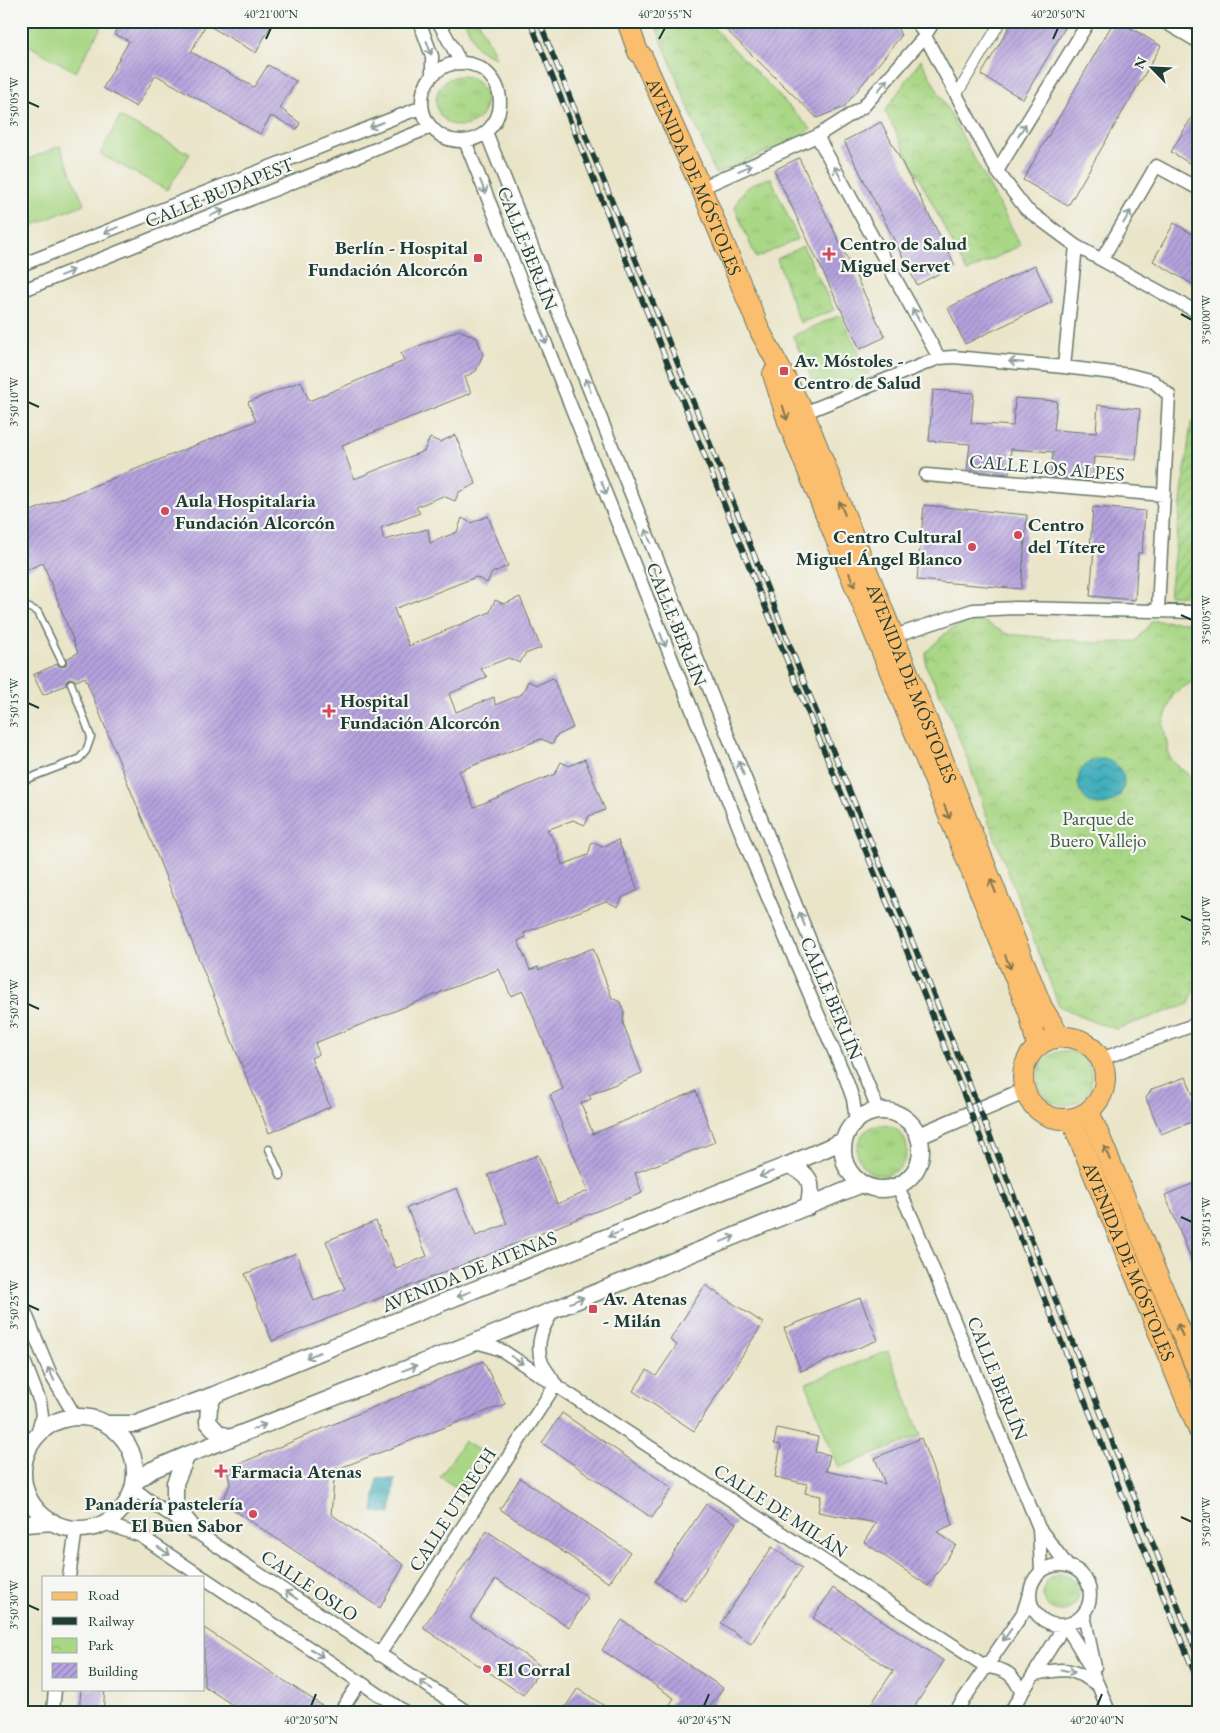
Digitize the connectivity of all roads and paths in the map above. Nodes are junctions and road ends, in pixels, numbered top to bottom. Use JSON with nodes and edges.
{"nodes":[{"id":1,"x":419,"y":21,"type":"edge"},
{"id":2,"x":438,"y":21,"type":"edge"},
{"id":3,"x":626,"y":21,"type":"edge"},
{"id":4,"x":917,"y":21,"type":"edge"},
{"id":5,"x":934,"y":21,"type":"edge"},
{"id":6,"x":1001,"y":21,"type":"edge"},
{"id":7,"x":1089,"y":21,"type":"edge"},
{"id":8,"x":1163,"y":21,"type":"edge"},
{"id":9,"x":925,"y":36,"type":"junction"},
{"id":10,"x":1199,"y":42,"type":"edge"},
{"id":11,"x":462,"y":63,"type":"junction"},
{"id":12,"x":432,"y":76,"type":"junction"},
{"id":13,"x":957,"y":94,"type":"junction"},
{"id":14,"x":422,"y":107,"type":"junction"},
{"id":15,"x":430,"y":127,"type":"junction"},
{"id":16,"x":486,"y":132,"type":"junction"},
{"id":17,"x":817,"y":136,"type":"junction"},
{"id":18,"x":465,"y":141,"type":"junction"},
{"id":19,"x":997,"y":171,"type":"junction"},
{"id":20,"x":701,"y":188,"type":"junction"},
{"id":21,"x":1199,"y":189,"type":"edge"},
{"id":22,"x":1076,"y":246,"type":"junction"},
{"id":23,"x":1102,"y":259,"type":"junction"},
{"id":24,"x":21,"y":265,"type":"edge"},
{"id":25,"x":21,"y":291,"type":"edge"},
{"id":26,"x":1199,"y":313,"type":"edge"},
{"id":27,"x":761,"y":333,"type":"junction"},
{"id":28,"x":939,"y":358,"type":"junction"},
{"id":29,"x":1064,"y":367,"type":"junction"},
{"id":30,"x":804,"y":413,"type":"junction"},
{"id":31,"x":926,"y":476,"type":"dead end"},
{"id":32,"x":1164,"y":496,"type":"junction"},
{"id":33,"x":21,"y":604,"type":"edge"},
{"id":34,"x":1158,"y":610,"type":"junction"},
{"id":35,"x":1199,"y":612,"type":"edge"},
{"id":36,"x":894,"y":636,"type":"junction"},
{"id":37,"x":62,"y":662,"type":"dead end"},
{"id":38,"x":71,"y":683,"type":"dead end"},
{"id":39,"x":27,"y":779,"type":"dead end"},
{"id":40,"x":1199,"y":1022,"type":"edge"},
{"id":41,"x":1060,"y":1036,"type":"junction"},
{"id":42,"x":1037,"y":1046,"type":"junction"},
{"id":43,"x":1101,"y":1060,"type":"junction"},
{"id":44,"x":1024,"y":1091,"type":"junction"},
{"id":45,"x":878,"y":1110,"type":"junction"},
{"id":46,"x":1080,"y":1115,"type":"junction"},
{"id":47,"x":856,"y":1120,"type":"junction"},
{"id":48,"x":918,"y":1136,"type":"junction"},
{"id":49,"x":843,"y":1141,"type":"junction"},
{"id":50,"x":270,"y":1149,"type":"dead end"},
{"id":51,"x":788,"y":1165,"type":"junction"},
{"id":52,"x":281,"y":1176,"type":"dead end"},
{"id":53,"x":862,"y":1184,"type":"junction"},
{"id":54,"x":898,"y":1187,"type":"junction"},
{"id":55,"x":808,"y":1206,"type":"junction"},
{"id":56,"x":21,"y":1302,"type":"edge"},
{"id":57,"x":554,"y":1310,"type":"junction"},
{"id":58,"x":475,"y":1342,"type":"junction"},
{"id":59,"x":21,"y":1354,"type":"edge"},
{"id":60,"x":1199,"y":1374,"type":"edge"},
{"id":61,"x":556,"y":1384,"type":"junction"},
{"id":62,"x":214,"y":1395,"type":"junction"},
{"id":63,"x":75,"y":1416,"type":"junction"},
{"id":64,"x":108,"y":1424,"type":"junction"},
{"id":65,"x":1199,"y":1431,"type":"edge"},
{"id":66,"x":37,"y":1436,"type":"junction"},
{"id":67,"x":231,"y":1438,"type":"junction"},
{"id":68,"x":187,"y":1455,"type":"junction"},
{"id":69,"x":23,"y":1463,"type":"edge"},
{"id":70,"x":134,"y":1485,"type":"junction"},
{"id":71,"x":53,"y":1522,"type":"junction"},
{"id":72,"x":104,"y":1523,"type":"junction"},
{"id":73,"x":21,"y":1525,"type":"edge"},
{"id":74,"x":1039,"y":1528,"type":"junction"},
{"id":75,"x":76,"y":1529,"type":"junction"},
{"id":76,"x":194,"y":1530,"type":"junction"},
{"id":77,"x":1067,"y":1565,"type":"junction"},
{"id":78,"x":1041,"y":1571,"type":"junction"},
{"id":79,"x":69,"y":1576,"type":"edge"},
{"id":80,"x":201,"y":1576,"type":"edge"},
{"id":81,"x":205,"y":1578,"type":"edge"},
{"id":82,"x":1030,"y":1592,"type":"junction"},
{"id":83,"x":1084,"y":1615,"type":"junction"},
{"id":84,"x":1063,"y":1625,"type":"junction"},
{"id":85,"x":379,"y":1655,"type":"junction"},
{"id":86,"x":985,"y":1666,"type":"junction"},
{"id":87,"x":1035,"y":1674,"type":"junction"},
{"id":88,"x":360,"y":1682,"type":"junction"},
{"id":89,"x":1098,"y":1685,"type":"junction"},
{"id":90,"x":55,"y":1690,"type":"edge"},
{"id":91,"x":1022,"y":1694,"type":"junction"},
{"id":92,"x":53,"y":1712,"type":"edge"},
{"id":93,"x":340,"y":1712,"type":"edge"},
{"id":94,"x":405,"y":1712,"type":"edge"},
{"id":95,"x":467,"y":1712,"type":"edge"},
{"id":96,"x":955,"y":1712,"type":"edge"},
{"id":97,"x":1010,"y":1712,"type":"edge"},
{"id":98,"x":1109,"y":1712,"type":"edge"}],
"edges":[{"from":1,"to":12,"type":"street","one_way":true},
{"from":2,"to":11,"type":"street"},
{"from":3,"to":20,"type":"main road","name":"AVENIDA DE MÓSTOLES"},
{"from":4,"to":9,"type":"street"},
{"from":5,"to":9,"type":"street"},
{"from":6,"to":13,"type":"street"},
{"from":19,"to":7,"type":"street","one_way":true},
{"from":8,"to":10,"type":"street"},
{"from":9,"to":13,"type":"street"},
{"from":17,"to":9,"type":"street","one_way":true},
{"from":11,"to":12,"type":"street"},
{"from":11,"to":16,"type":"street"},
{"from":12,"to":14,"type":"street"},
{"from":13,"to":19,"type":"street"},
{"from":14,"to":15,"type":"street"},
{"from":14,"to":24,"type":"street","name":"CALLE BUDAPEST","one_way":true},
{"from":15,"to":18,"type":"street"},
{"from":25,"to":15,"type":"street","name":"CALLE BUDAPEST","one_way":true},
{"from":16,"to":18,"type":"street"},
{"from":45,"to":16,"type":"street","name":"CALLE BERLÍN","one_way":true},
{"from":20,"to":17,"type":"street","one_way":true},
{"from":28,"to":17,"type":"street","one_way":true},
{"from":18,"to":47,"type":"street","name":"CALLE BERLÍN","one_way":true},
{"from":19,"to":22,"type":"street"},
{"from":20,"to":27,"type":"main road","name":"AVENIDA DE MÓSTOLES"},
{"from":23,"to":21,"type":"street","one_way":true},
{"from":22,"to":23,"type":"street"},
{"from":22,"to":29,"type":"street"},
{"from":23,"to":26,"type":"street"},
{"from":27,"to":30,"type":"main road","name":"AVENIDA DE MÓSTOLES"},
{"from":27,"to":42,"type":"main road","name":"AVENIDA DE MÓSTOLES","one_way":true},
{"from":29,"to":28,"type":"street","one_way":true},
{"from":28,"to":30,"type":"street"},
{"from":29,"to":32,"type":"street"},
{"from":36,"to":30,"type":"main road","name":"AVENIDA DE MÓSTOLES","one_way":true},
{"from":31,"to":32,"type":"street","name":"CALLE LOS ALPES"},
{"from":32,"to":34,"type":"street"},
{"from":33,"to":37,"type":"lane"},
{"from":34,"to":35,"type":"street"},
{"from":34,"to":36,"type":"street"},
{"from":41,"to":36,"type":"main road","name":"AVENIDA DE MÓSTOLES","one_way":true},
{"from":38,"to":39,"type":"lane"},
{"from":40,"to":43,"type":"street"},
{"from":41,"to":42,"type":"main road"},
{"from":41,"to":43,"type":"main road"},
{"from":42,"to":44,"type":"main road"},
{"from":43,"to":46,"type":"main road"},
{"from":44,"to":46,"type":"main road"},
{"from":44,"to":48,"type":"street"},
{"from":45,"to":47,"type":"street"},
{"from":45,"to":48,"type":"street"},
{"from":60,"to":46,"type":"main road","name":"AVENIDA DE MÓSTOLES","one_way":true},
{"from":46,"to":65,"type":"main road","name":"AVENIDA DE MÓSTOLES"},
{"from":47,"to":49,"type":"street"},
{"from":48,"to":54,"type":"street"},
{"from":49,"to":51,"type":"street","name":"AVENIDA DE ATENAS"},
{"from":49,"to":53,"type":"street"},
{"from":50,"to":52,"type":"lane"},
{"from":51,"to":55,"type":"street"},
{"from":51,"to":62,"type":"street","name":"AVENIDA DE ATENAS","one_way":true},
{"from":53,"to":54,"type":"street"},
{"from":53,"to":55,"type":"street"},
{"from":54,"to":74,"type":"street","name":"CALLE BERLÍN"},
{"from":57,"to":55,"type":"street","one_way":true},
{"from":63,"to":56,"type":"street","one_way":true},
{"from":57,"to":58,"type":"street"},
{"from":57,"to":61,"type":"street","name":"CALLE DE MILÁN"},
{"from":58,"to":61,"type":"street","name":"CALLE DE MILÁN","one_way":true},
{"from":67,"to":58,"type":"street","one_way":true},
{"from":59,"to":66,"type":"street"},
{"from":61,"to":85,"type":"street","name":"CALLE UTRECH"},
{"from":61,"to":86,"type":"street","name":"CALLE DE MILÁN"},
{"from":62,"to":64,"type":"street","name":"AVENIDA DE ATENAS"},
{"from":62,"to":67,"type":"street"},
{"from":63,"to":64,"type":"street"},
{"from":63,"to":66,"type":"street"},
{"from":64,"to":70,"type":"street"},
{"from":66,"to":69,"type":"street"},
{"from":67,"to":68,"type":"street"},
{"from":68,"to":70,"type":"street"},
{"from":68,"to":76,"type":"street"},
{"from":69,"to":71,"type":"street"},
{"from":70,"to":72,"type":"street"},
{"from":70,"to":76,"type":"street","name":"CALLE OSLO"},
{"from":71,"to":73,"type":"street"},
{"from":71,"to":75,"type":"street"},
{"from":72,"to":75,"type":"street"},
{"from":72,"to":80,"type":"street","one_way":true},
{"from":74,"to":77,"type":"street","name":"CALLE BERLÍN"},
{"from":74,"to":78,"type":"street","name":"CALLE BERLÍN"},
{"from":75,"to":79,"type":"street"},
{"from":85,"to":76,"type":"street","name":"CALLE OSLO","one_way":true},
{"from":77,"to":78,"type":"street"},
{"from":77,"to":83,"type":"street"},
{"from":78,"to":82,"type":"street"},
{"from":81,"to":88,"type":"street","one_way":true},
{"from":82,"to":84,"type":"street"},
{"from":82,"to":86,"type":"street","one_way":true},
{"from":83,"to":84,"type":"street"},
{"from":83,"to":89,"type":"street"},
{"from":84,"to":87,"type":"street"},
{"from":84,"to":89,"type":"street"},
{"from":95,"to":85,"type":"street","name":"CALLE OSLO","one_way":true},
{"from":86,"to":91,"type":"street","name":"CALLE DE MILÁN"},
{"from":86,"to":96,"type":"street"},
{"from":87,"to":89,"type":"street","one_way":true},
{"from":87,"to":91,"type":"street"},
{"from":88,"to":93,"type":"street"},
{"from":88,"to":94,"type":"street"},
{"from":89,"to":98,"type":"street"},
{"from":90,"to":92,"type":"street"},
{"from":91,"to":97,"type":"street"}]}
